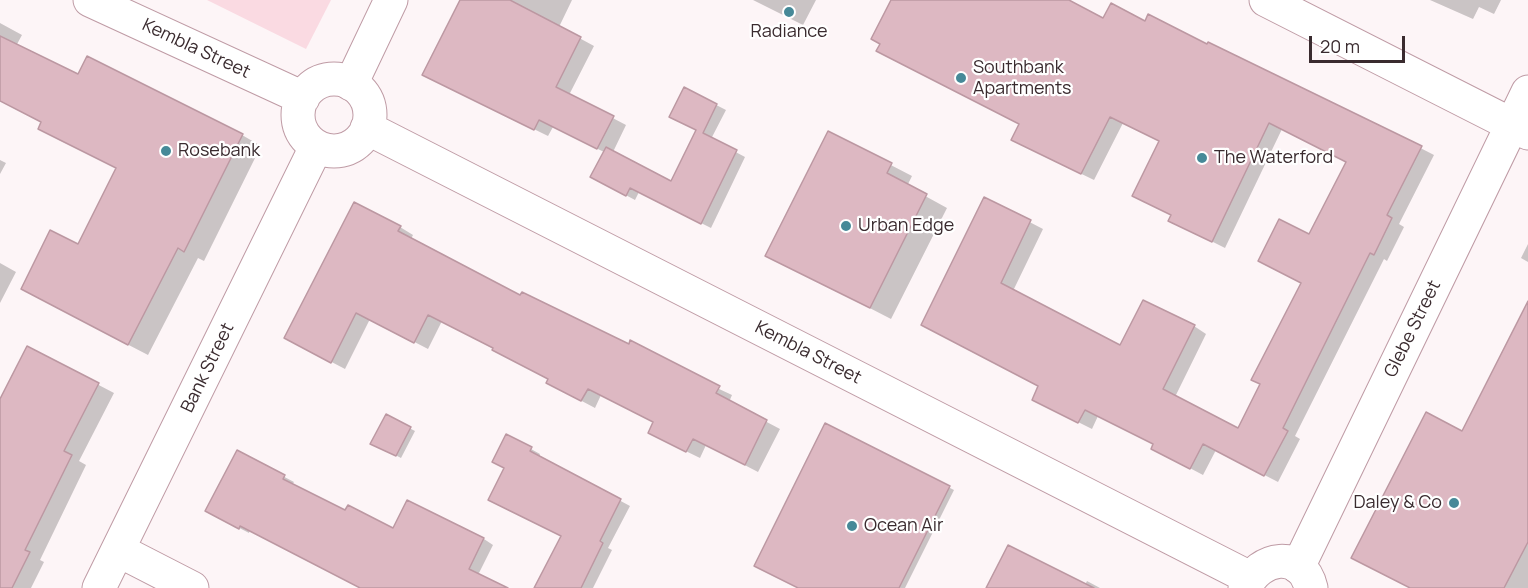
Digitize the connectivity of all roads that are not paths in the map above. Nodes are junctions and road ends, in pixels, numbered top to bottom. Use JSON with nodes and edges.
{"nodes":[{"id":1,"x":90,"y":0,"type":"edge"},
{"id":2,"x":392,"y":0,"type":"edge"},
{"id":3,"x":1266,"y":0,"type":"edge"},
{"id":4,"x":351,"y":84,"type":"junction"},
{"id":5,"x":1528,"y":92,"type":"edge"},
{"id":6,"x":303,"y":98,"type":"junction"},
{"id":7,"x":367,"y":128,"type":"junction"},
{"id":8,"x":1520,"y":129,"type":"edge"},
{"id":9,"x":316,"y":147,"type":"junction"},
{"id":10,"x":118,"y":550,"type":"junction"},
{"id":11,"x":1305,"y":577,"type":"edge"},
{"id":12,"x":1248,"y":583,"type":"edge"},
{"id":13,"x":99,"y":588,"type":"edge"},
{"id":14,"x":192,"y":588,"type":"edge"}],
"edges":[{"from":1,"to":6,"type":"street","name":"Kembla Street"},
{"from":2,"to":4,"type":"street"},
{"from":3,"to":8,"type":"street"},
{"from":4,"to":6,"type":"street"},
{"from":4,"to":7,"type":"street"},
{"from":5,"to":8,"type":"street","name":"Glebe Street"},
{"from":6,"to":9,"type":"street"},
{"from":7,"to":9,"type":"street"},
{"from":7,"to":12,"type":"street","name":"Kembla Street"},
{"from":8,"to":11,"type":"street","name":"Glebe Street"},
{"from":9,"to":10,"type":"street","name":"Bank Street"},
{"from":10,"to":13,"type":"street","name":"Bank Street"},
{"from":10,"to":14,"type":"street"},
{"from":11,"to":12,"type":"street"}]}
